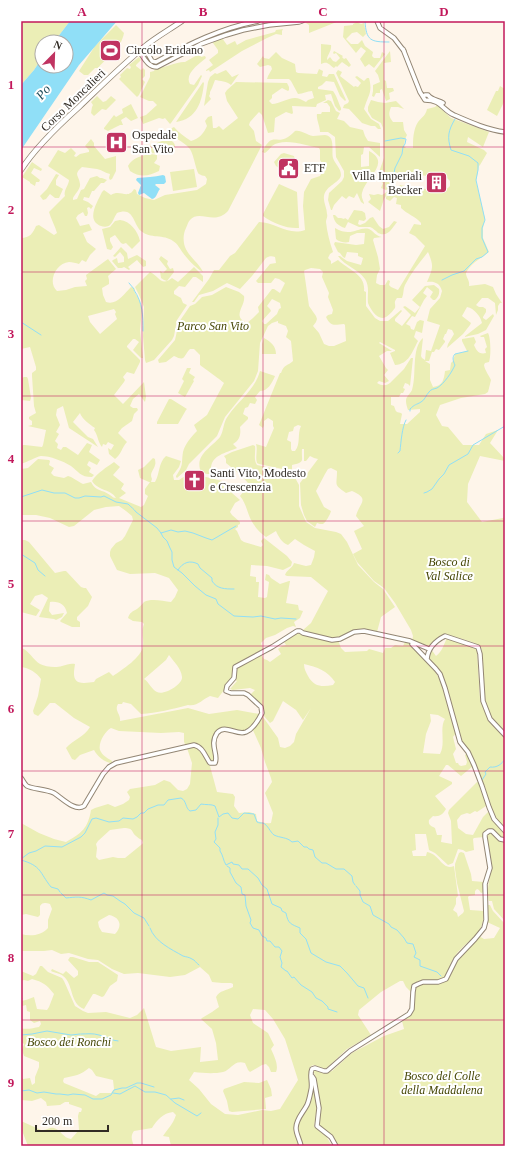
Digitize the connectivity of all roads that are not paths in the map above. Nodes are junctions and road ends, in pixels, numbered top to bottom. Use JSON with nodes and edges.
{"nodes":[{"id":1,"x":182,"y":21,"type":"edge"},
{"id":2,"x":258,"y":21,"type":"edge"},
{"id":3,"x":302,"y":21,"type":"edge"},
{"id":4,"x":377,"y":21,"type":"edge"},
{"id":5,"x":144,"y":47,"type":"junction"},
{"id":6,"x":139,"y":51,"type":"junction"},
{"id":7,"x":505,"y":130,"type":"edge"},
{"id":8,"x":21,"y":170,"type":"edge"},
{"id":9,"x":410,"y":641,"type":"junction"},
{"id":10,"x":429,"y":649,"type":"junction"},
{"id":11,"x":427,"y":659,"type":"junction"},
{"id":12,"x":505,"y":734,"type":"edge"},
{"id":13,"x":21,"y":778,"type":"edge"},
{"id":14,"x":505,"y":831,"type":"edge"},
{"id":15,"x":505,"y":840,"type":"edge"},
{"id":16,"x":312,"y":1076,"type":"junction"},
{"id":17,"x":301,"y":1146,"type":"edge"},
{"id":18,"x":336,"y":1146,"type":"edge"}],
"edges":[{"from":1,"to":5,"type":"main road","name":"Corso Moncalieri"},
{"from":2,"to":5,"type":"street"},
{"from":3,"to":6,"type":"street"},
{"from":4,"to":7,"type":"street"},
{"from":5,"to":6,"type":"main road","name":"Corso Moncalieri"},
{"from":6,"to":8,"type":"main road","name":"Corso Moncalieri"},
{"from":9,"to":10,"type":"street"},
{"from":9,"to":11,"type":"street"},
{"from":9,"to":13,"type":"street"},
{"from":10,"to":11,"type":"street"},
{"from":10,"to":12,"type":"street"},
{"from":11,"to":14,"type":"street"},
{"from":15,"to":16,"type":"street"},
{"from":16,"to":17,"type":"street"},
{"from":16,"to":18,"type":"street"}]}
